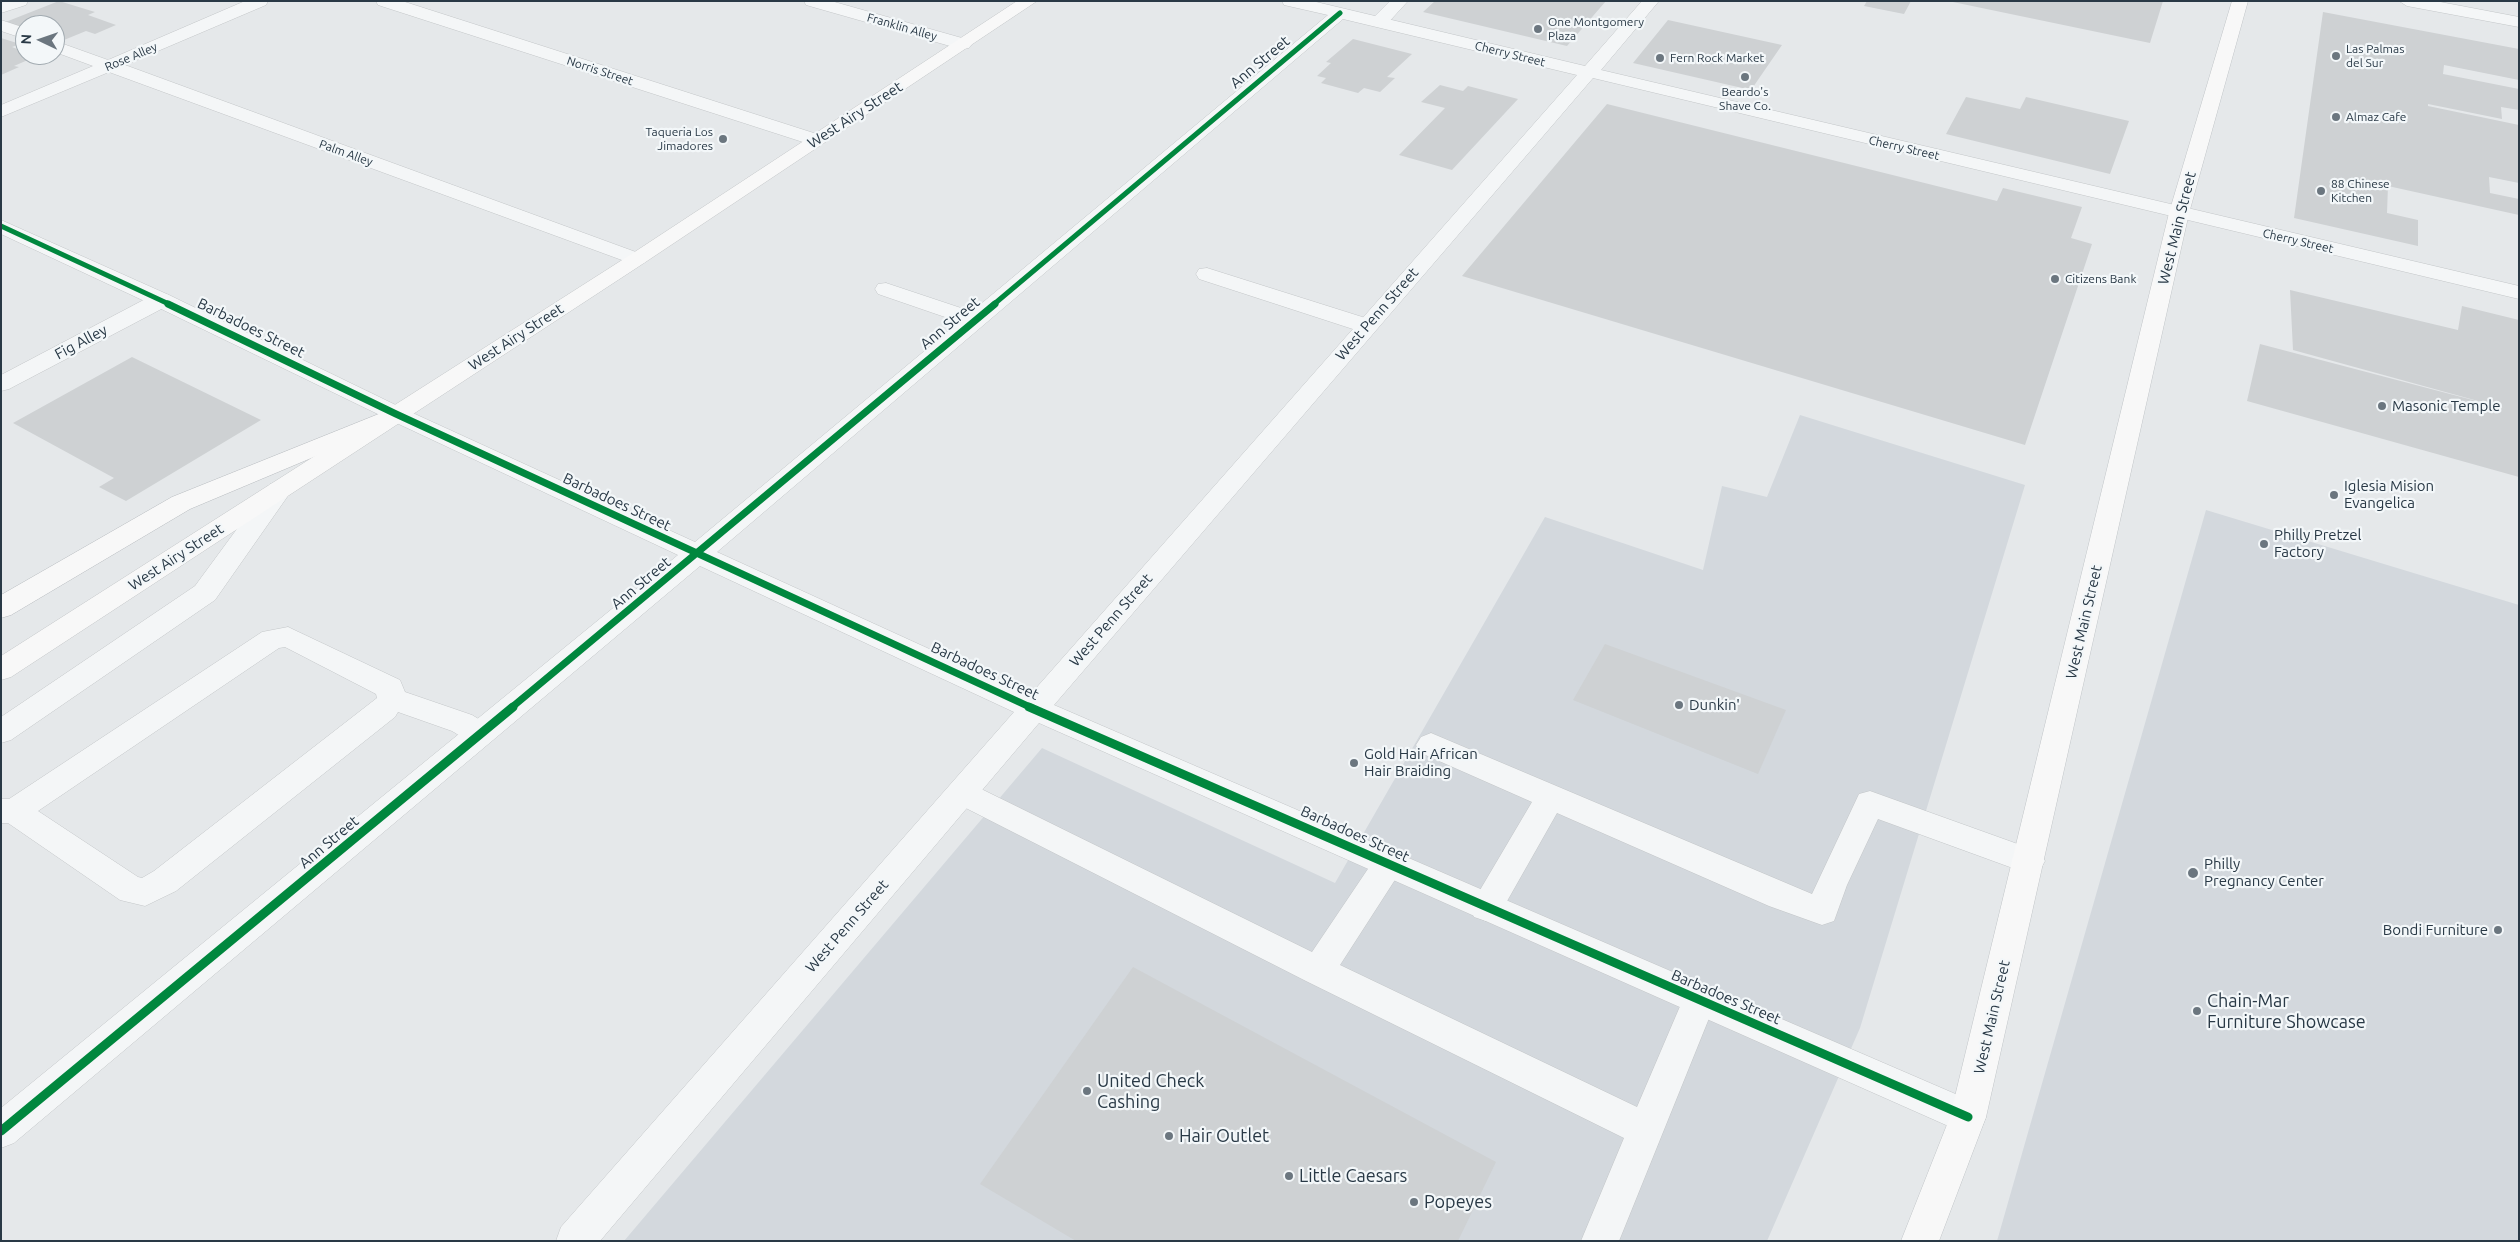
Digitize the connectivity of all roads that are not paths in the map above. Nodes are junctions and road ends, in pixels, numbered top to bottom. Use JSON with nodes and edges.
{"nodes":[{"id":1,"x":20,"y":1,"type":"edge"},
{"id":2,"x":260,"y":1,"type":"edge"},
{"id":3,"x":384,"y":1,"type":"edge"},
{"id":4,"x":812,"y":1,"type":"edge"},
{"id":5,"x":1028,"y":1,"type":"edge"},
{"id":6,"x":1290,"y":1,"type":"edge"},
{"id":7,"x":1400,"y":1,"type":"edge"},
{"id":8,"x":1651,"y":1,"type":"edge"},
{"id":9,"x":2240,"y":1,"type":"edge"},
{"id":10,"x":2407,"y":1,"type":"edge"},
{"id":11,"x":1,"y":8,"type":"edge"},
{"id":12,"x":1340,"y":13,"type":"junction"},
{"id":13,"x":1380,"y":21,"type":"junction"},
{"id":14,"x":2519,"y":22,"type":"edge"},
{"id":15,"x":1,"y":25,"type":"edge"},
{"id":16,"x":15,"y":30,"type":"edge"},
{"id":17,"x":963,"y":44,"type":"junction"},
{"id":18,"x":65,"y":50,"type":"edge"},
{"id":19,"x":109,"y":67,"type":"junction"},
{"id":20,"x":1588,"y":73,"type":"junction"},
{"id":21,"x":1,"y":112,"type":"edge"},
{"id":22,"x":816,"y":140,"type":"junction"},
{"id":23,"x":2179,"y":213,"type":"junction"},
{"id":24,"x":1,"y":226,"type":"edge"},
{"id":25,"x":637,"y":259,"type":"junction"},
{"id":26,"x":1207,"y":274,"type":"dead end"},
{"id":27,"x":886,"y":289,"type":"dead end"},
{"id":28,"x":2519,"y":293,"type":"edge"},
{"id":29,"x":161,"y":300,"type":"junction"},
{"id":30,"x":974,"y":320,"type":"junction"},
{"id":31,"x":1367,"y":326,"type":"junction"},
{"id":32,"x":1,"y":384,"type":"edge"},
{"id":33,"x":396,"y":414,"type":"junction"},
{"id":34,"x":279,"y":490,"type":"junction"},
{"id":35,"x":697,"y":554,"type":"junction"},
{"id":36,"x":1,"y":608,"type":"edge"},
{"id":37,"x":1,"y":670,"type":"edge"},
{"id":38,"x":391,"y":699,"type":"junction"},
{"id":39,"x":1034,"y":709,"type":"junction"},
{"id":40,"x":1,"y":732,"type":"edge"},
{"id":41,"x":480,"y":734,"type":"junction"},
{"id":42,"x":1431,"y":745,"type":"dead end"},
{"id":43,"x":963,"y":792,"type":"junction"},
{"id":44,"x":1550,"y":798,"type":"junction"},
{"id":45,"x":7,"y":811,"type":"edge"},
{"id":46,"x":2028,"y":861,"type":"junction"},
{"id":47,"x":1389,"y":863,"type":"junction"},
{"id":48,"x":1486,"y":907,"type":"junction"},
{"id":49,"x":1318,"y":971,"type":"junction"},
{"id":50,"x":1699,"y":1001,"type":"junction"},
{"id":51,"x":1968,"y":1117,"type":"junction"},
{"id":52,"x":1646,"y":1130,"type":"junction"},
{"id":53,"x":1,"y":1132,"type":"edge"},
{"id":54,"x":575,"y":1241,"type":"edge"},
{"id":55,"x":1600,"y":1241,"type":"edge"},
{"id":56,"x":1920,"y":1241,"type":"edge"}],
"edges":[{"from":1,"to":11,"type":"street"},
{"from":2,"to":19,"type":"street","name":"Rose Alley"},
{"from":3,"to":22,"type":"street","name":"Norris Street"},
{"from":4,"to":17,"type":"street","name":"Franklin Alley"},
{"from":5,"to":17,"type":"main road","name":"West Airy Street"},
{"from":6,"to":12,"type":"street","name":"Cherry Street"},
{"from":7,"to":13,"type":"street"},
{"from":8,"to":20,"type":"street","name":"West Penn Street"},
{"from":9,"to":23,"type":"main road","name":"West Main Street"},
{"from":10,"to":14,"type":"street"},
{"from":12,"to":13,"type":"street","name":"Cherry Street"},
{"from":12,"to":30,"type":"street","name":"Ann Street"},
{"from":13,"to":20,"type":"street","name":"Cherry Street"},
{"from":15,"to":16,"type":"street"},
{"from":17,"to":22,"type":"main road","name":"West Airy Street"},
{"from":18,"to":19,"type":"street","name":"Palm Alley"},
{"from":19,"to":21,"type":"street","name":"Rose Alley"},
{"from":19,"to":25,"type":"street","name":"Palm Alley"},
{"from":20,"to":23,"type":"street","name":"Cherry Street"},
{"from":20,"to":31,"type":"street","name":"West Penn Street"},
{"from":22,"to":25,"type":"main road","name":"West Airy Street"},
{"from":23,"to":28,"type":"street","name":"Cherry Street"},
{"from":23,"to":46,"type":"main road","name":"West Main Street"},
{"from":24,"to":29,"type":"street","name":"Barbadoes Street"},
{"from":25,"to":33,"type":"main road","name":"West Airy Street"},
{"from":26,"to":31,"type":"street"},
{"from":27,"to":30,"type":"street"},
{"from":29,"to":32,"type":"street","name":"Fig Alley"},
{"from":29,"to":33,"type":"street","name":"Barbadoes Street"},
{"from":30,"to":35,"type":"street","name":"Ann Street"},
{"from":31,"to":39,"type":"street","name":"West Penn Street"},
{"from":33,"to":34,"type":"main road","name":"West Airy Street"},
{"from":33,"to":35,"type":"street","name":"Barbadoes Street"},
{"from":33,"to":36,"type":"main road"},
{"from":34,"to":37,"type":"main road","name":"West Airy Street"},
{"from":34,"to":40,"type":"street"},
{"from":35,"to":39,"type":"street","name":"Barbadoes Street"},
{"from":35,"to":41,"type":"street","name":"Ann Street"},
{"from":38,"to":41,"type":"street"},
{"from":38,"to":45,"type":"street"},
{"from":38,"to":45,"type":"street"},
{"from":39,"to":43,"type":"street","name":"West Penn Street"},
{"from":39,"to":47,"type":"street","name":"Barbadoes Street"},
{"from":41,"to":53,"type":"street","name":"Ann Street"},
{"from":42,"to":44,"type":"street"},
{"from":43,"to":49,"type":"street"},
{"from":43,"to":54,"type":"street","name":"West Penn Street"},
{"from":44,"to":46,"type":"street"},
{"from":44,"to":48,"type":"street"},
{"from":46,"to":51,"type":"main road","name":"West Main Street"},
{"from":47,"to":48,"type":"street","name":"Barbadoes Street"},
{"from":47,"to":49,"type":"street"},
{"from":48,"to":50,"type":"street","name":"Barbadoes Street"},
{"from":49,"to":52,"type":"street"},
{"from":50,"to":51,"type":"street","name":"Barbadoes Street"},
{"from":50,"to":52,"type":"street"},
{"from":51,"to":56,"type":"main road","name":"West Main Street"},
{"from":52,"to":55,"type":"street"}]}
